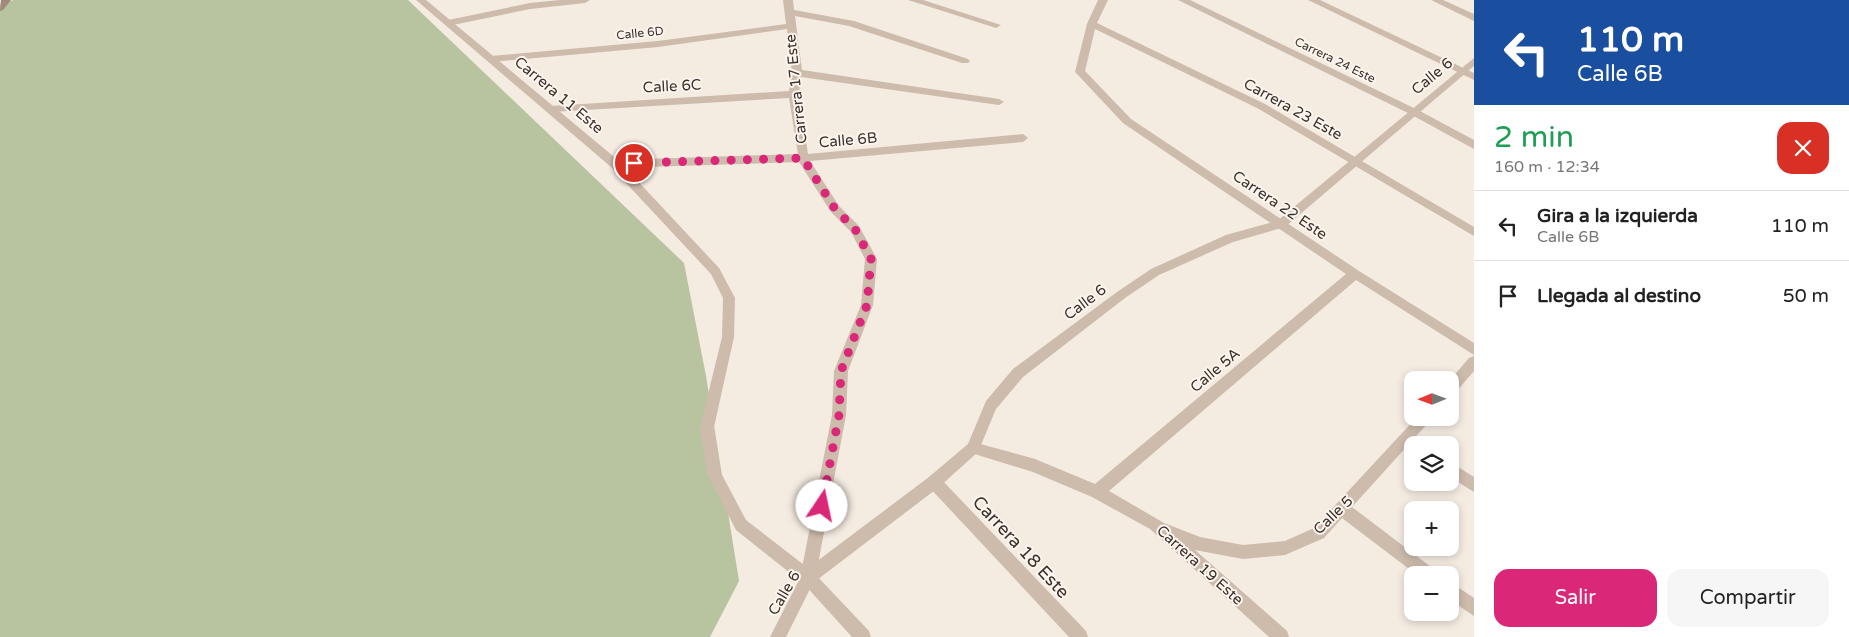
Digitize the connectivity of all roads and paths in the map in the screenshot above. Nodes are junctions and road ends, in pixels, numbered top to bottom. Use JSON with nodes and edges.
{"nodes":[{"id":1,"x":6,"y":0,"type":"edge"},
{"id":2,"x":421,"y":0,"type":"edge"},
{"id":3,"x":585,"y":0,"type":"edge"},
{"id":4,"x":913,"y":0,"type":"edge"},
{"id":5,"x":1103,"y":0,"type":"edge"},
{"id":6,"x":1183,"y":0,"type":"edge"},
{"id":7,"x":1313,"y":0,"type":"edge"},
{"id":8,"x":1436,"y":0,"type":"edge"},
{"id":9,"x":788,"y":6,"type":"edge"},
{"id":10,"x":0,"y":8,"type":"edge"},
{"id":11,"x":1474,"y":18,"type":"edge"},
{"id":12,"x":448,"y":23,"type":"junction"},
{"id":13,"x":1092,"y":24,"type":"junction"},
{"id":14,"x":996,"y":25,"type":"dead end"},
{"id":15,"x":790,"y":26,"type":"junction"},
{"id":16,"x":491,"y":59,"type":"junction"},
{"id":17,"x":965,"y":61,"type":"dead end"},
{"id":18,"x":1474,"y":61,"type":"edge"},
{"id":19,"x":1462,"y":71,"type":"junction"},
{"id":20,"x":797,"y":73,"type":"junction"},
{"id":21,"x":1474,"y":77,"type":"edge"},
{"id":22,"x":794,"y":94,"type":"junction"},
{"id":23,"x":999,"y":102,"type":"dead end"},
{"id":24,"x":551,"y":109,"type":"junction"},
{"id":25,"x":1414,"y":112,"type":"junction"},
{"id":26,"x":1022,"y":138,"type":"dead end"},
{"id":27,"x":1474,"y":146,"type":"edge"},
{"id":28,"x":803,"y":158,"type":"junction"},
{"id":29,"x":1356,"y":161,"type":"junction"},
{"id":30,"x":615,"y":164,"type":"junction"},
{"id":31,"x":1281,"y":224,"type":"junction"},
{"id":32,"x":1474,"y":232,"type":"edge"},
{"id":33,"x":1355,"y":274,"type":"junction"},
{"id":34,"x":1474,"y":350,"type":"edge"},
{"id":35,"x":1474,"y":362,"type":"edge"},
{"id":36,"x":1459,"y":379,"type":"edge"},
{"id":37,"x":1404,"y":447,"type":"edge"},
{"id":38,"x":973,"y":448,"type":"junction"},
{"id":39,"x":1459,"y":475,"type":"edge"},
{"id":40,"x":934,"y":482,"type":"junction"},
{"id":41,"x":1474,"y":485,"type":"edge"},
{"id":42,"x":1097,"y":492,"type":"junction"},
{"id":43,"x":1342,"y":508,"type":"junction"},
{"id":44,"x":1155,"y":524,"type":"junction"},
{"id":45,"x":1418,"y":566,"type":"edge"},
{"id":46,"x":808,"y":578,"type":"junction"},
{"id":47,"x":1459,"y":597,"type":"edge"},
{"id":48,"x":1474,"y":608,"type":"edge"},
{"id":49,"x":778,"y":637,"type":"edge"},
{"id":50,"x":863,"y":637,"type":"edge"},
{"id":51,"x":1080,"y":637,"type":"edge"},
{"id":52,"x":1281,"y":637,"type":"edge"}],
"edges":[{"from":1,"to":10,"type":"main road"},
{"from":2,"to":12,"type":"street","name":"Carrera 11 Este"},
{"from":3,"to":12,"type":"street"},
{"from":4,"to":14,"type":"street"},
{"from":5,"to":13,"type":"street"},
{"from":6,"to":25,"type":"street","name":"Carrera 24 Este"},
{"from":7,"to":19,"type":"street"},
{"from":8,"to":11,"type":"street"},
{"from":9,"to":15,"type":"street","name":"Carrera 17 Este"},
{"from":9,"to":17,"type":"street"},
{"from":12,"to":16,"type":"street","name":"Carrera 11 Este"},
{"from":13,"to":29,"type":"street","name":"Carrera 23 Este"},
{"from":13,"to":31,"type":"street","name":"Carrera 22 Este"},
{"from":15,"to":16,"type":"street","name":"Calle 6D"},
{"from":15,"to":20,"type":"street","name":"Carrera 17 Este"},
{"from":16,"to":24,"type":"street","name":"Carrera 11 Este"},
{"from":18,"to":19,"type":"street","name":"Calle 6"},
{"from":19,"to":21,"type":"street"},
{"from":19,"to":25,"type":"street","name":"Calle 6"},
{"from":20,"to":22,"type":"street","name":"Carrera 17 Este"},
{"from":20,"to":23,"type":"street"},
{"from":22,"to":24,"type":"street","name":"Calle 6C"},
{"from":22,"to":28,"type":"street","name":"Carrera 17 Este"},
{"from":24,"to":30,"type":"street","name":"Carrera 11 Este"},
{"from":25,"to":27,"type":"street","name":"Carrera 24 Este"},
{"from":25,"to":29,"type":"street","name":"Calle 6"},
{"from":26,"to":28,"type":"street","name":"Calle 6B"},
{"from":28,"to":30,"type":"street","name":"Calle 6B"},
{"from":28,"to":46,"type":"street","name":"Carrera 17 Este"},
{"from":29,"to":31,"type":"street","name":"Calle 6"},
{"from":29,"to":32,"type":"street","name":"Carrera 23 Este"},
{"from":30,"to":46,"type":"street","name":"Carrera 11 Este"},
{"from":31,"to":33,"type":"street","name":"Carrera 22 Este"},
{"from":31,"to":38,"type":"street","name":"Calle 6"},
{"from":33,"to":34,"type":"street","name":"Carrera 22 Este"},
{"from":33,"to":42,"type":"street","name":"Calle 5A"},
{"from":35,"to":36,"type":"street"},
{"from":37,"to":43,"type":"street","name":"Calle 5"},
{"from":38,"to":40,"type":"street","name":"Calle 6"},
{"from":38,"to":42,"type":"street","name":"Carrera 19 Este"},
{"from":39,"to":41,"type":"street"},
{"from":40,"to":46,"type":"street","name":"Calle 6"},
{"from":40,"to":51,"type":"street","name":"Carrera 18 Este"},
{"from":42,"to":44,"type":"street","name":"Carrera 19 Este"},
{"from":43,"to":44,"type":"street","name":"Calle 5"},
{"from":43,"to":45,"type":"street"},
{"from":44,"to":52,"type":"street","name":"Carrera 19 Este"},
{"from":46,"to":49,"type":"street","name":"Calle 6"},
{"from":46,"to":50,"type":"street"},
{"from":47,"to":48,"type":"street"}]}
